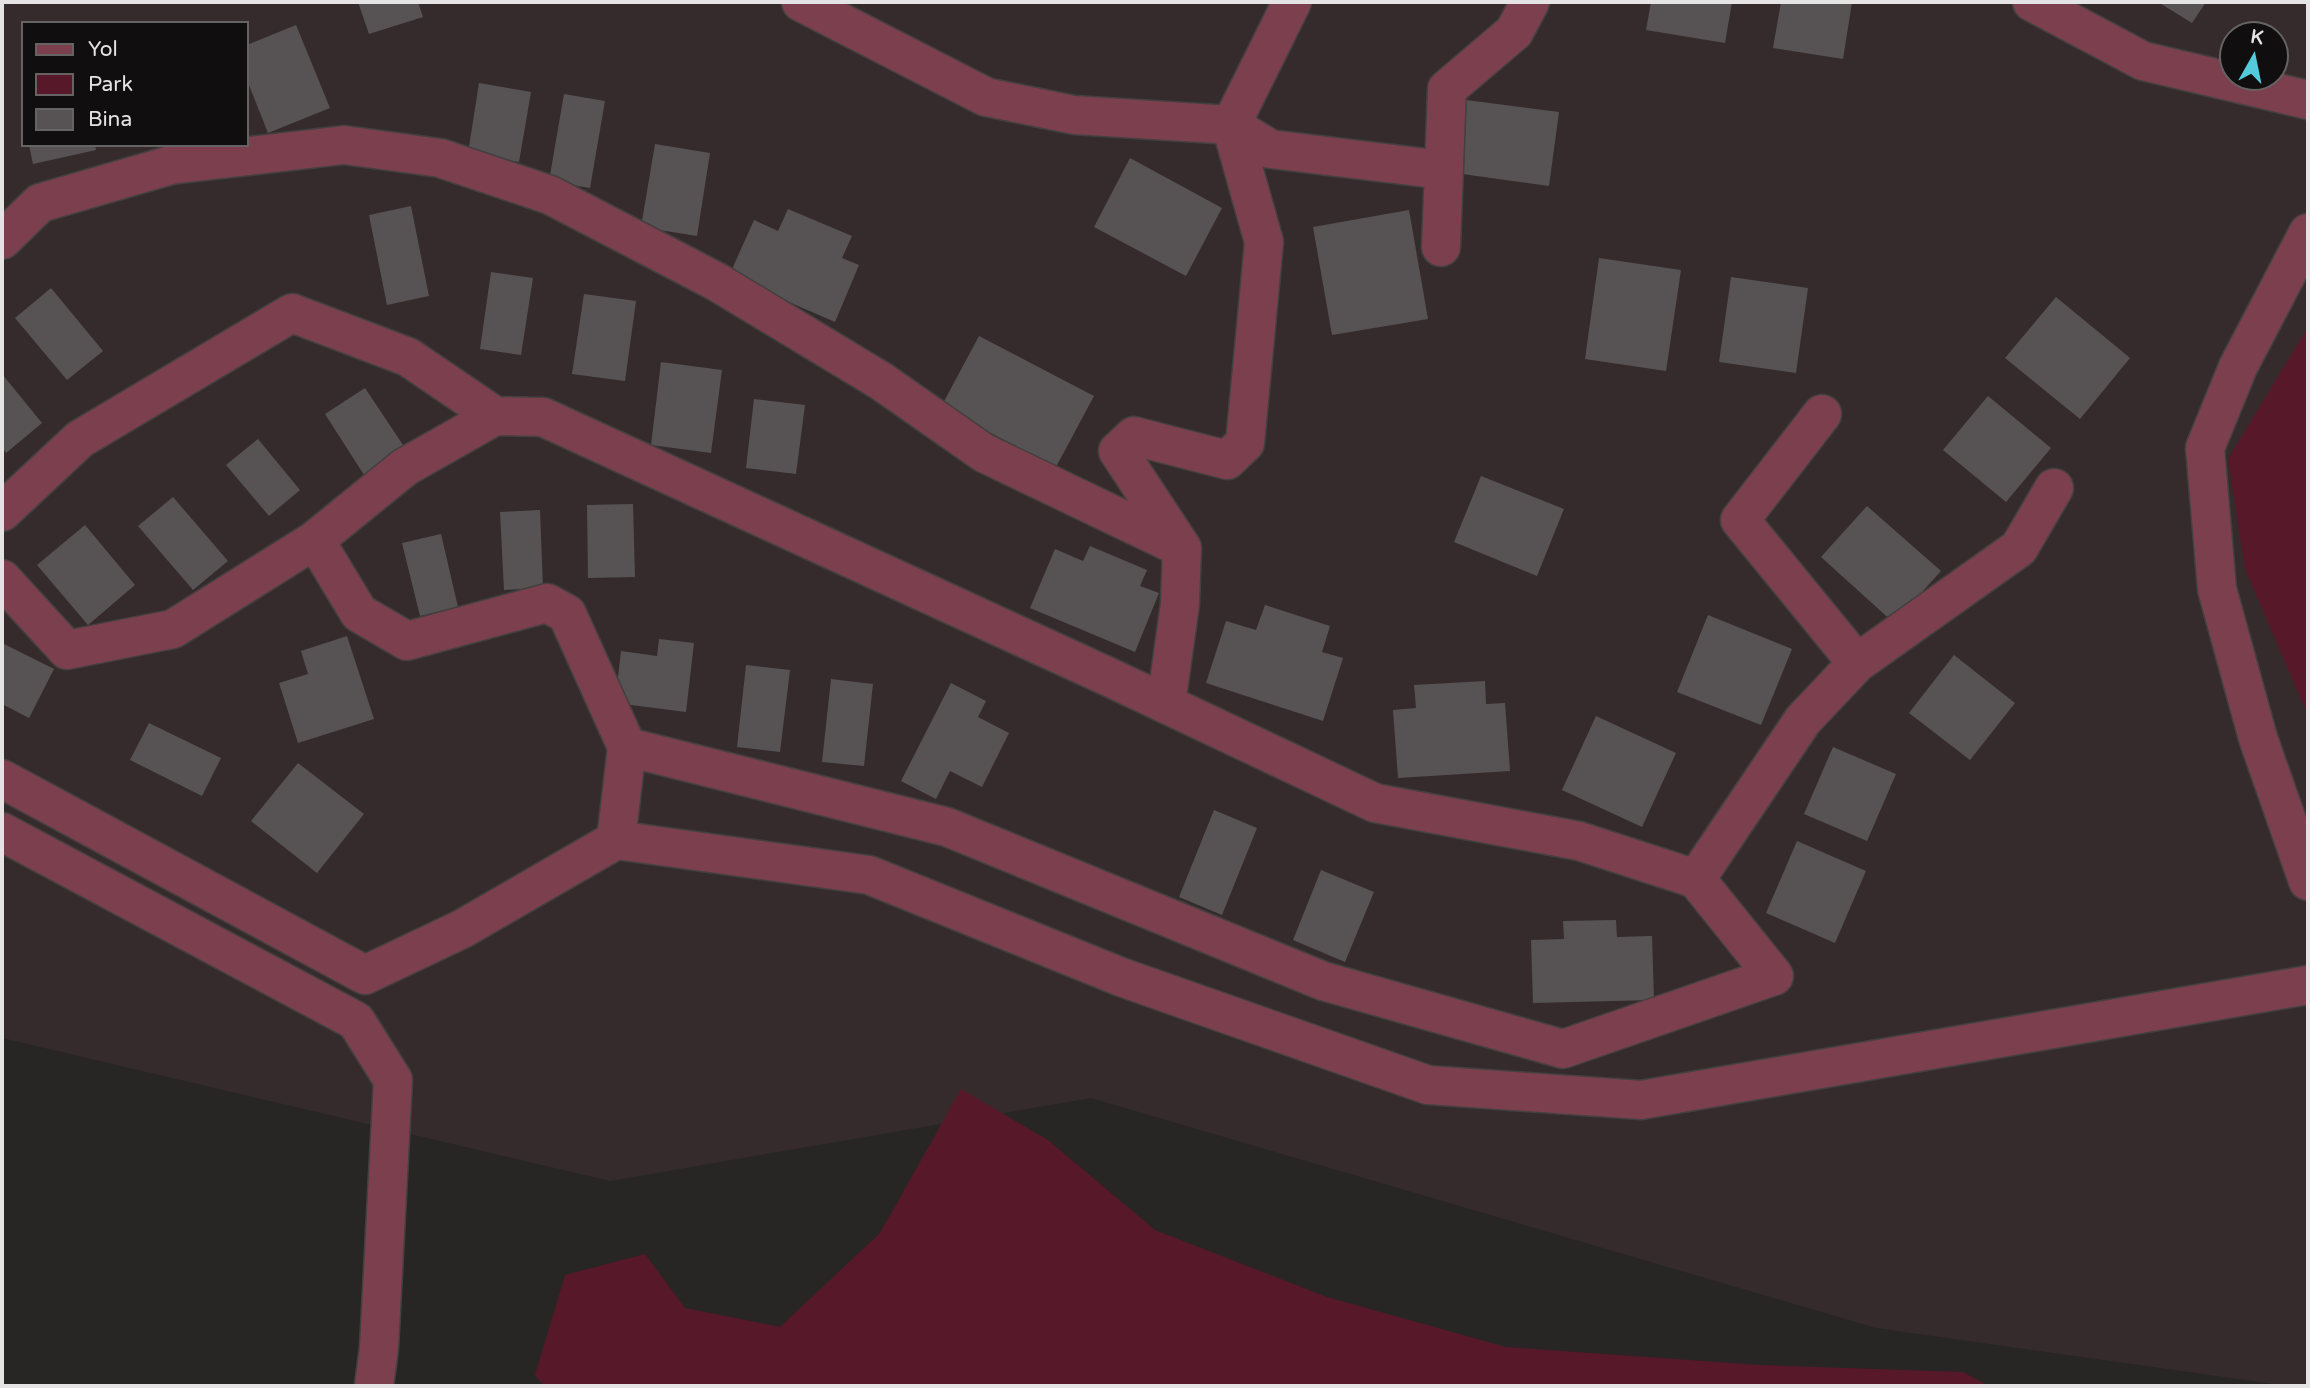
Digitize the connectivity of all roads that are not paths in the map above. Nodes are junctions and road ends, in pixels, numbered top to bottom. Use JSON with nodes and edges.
{"nodes":[{"id":1,"x":801,"y":2,"type":"edge"},
{"id":2,"x":1292,"y":2,"type":"edge"},
{"id":3,"x":1530,"y":2,"type":"edge"},
{"id":4,"x":2032,"y":2,"type":"edge"},
{"id":5,"x":2308,"y":100,"type":"edge"},
{"id":6,"x":1231,"y":125,"type":"junction"},
{"id":7,"x":1443,"y":170,"type":"junction"},
{"id":8,"x":2308,"y":233,"type":"edge"},
{"id":9,"x":3,"y":236,"type":"edge"},
{"id":10,"x":1440,"y":247,"type":"dead end"},
{"id":11,"x":1822,"y":414,"type":"dead end"},
{"id":12,"x":495,"y":416,"type":"junction"},
{"id":13,"x":2054,"y":488,"type":"dead end"},
{"id":14,"x":2,"y":512,"type":"edge"},
{"id":15,"x":316,"y":540,"type":"junction"},
{"id":16,"x":1182,"y":548,"type":"junction"},
{"id":17,"x":2,"y":579,"type":"edge"},
{"id":18,"x":1857,"y":663,"type":"junction"},
{"id":19,"x":1166,"y":704,"type":"junction"},
{"id":20,"x":627,"y":747,"type":"junction"},
{"id":21,"x":2,"y":779,"type":"edge"},
{"id":22,"x":2,"y":832,"type":"edge"},
{"id":23,"x":616,"y":840,"type":"junction"},
{"id":24,"x":1696,"y":878,"type":"junction"},
{"id":25,"x":2308,"y":881,"type":"edge"},
{"id":26,"x":2308,"y":985,"type":"edge"},
{"id":27,"x":374,"y":1386,"type":"edge"}],
"edges":[{"from":1,"to":6,"type":"street"},
{"from":2,"to":6,"type":"street"},
{"from":3,"to":7,"type":"street"},
{"from":4,"to":5,"type":"street"},
{"from":6,"to":7,"type":"street"},
{"from":6,"to":16,"type":"street"},
{"from":7,"to":10,"type":"street"},
{"from":8,"to":25,"type":"street"},
{"from":9,"to":16,"type":"street"},
{"from":11,"to":18,"type":"street"},
{"from":12,"to":14,"type":"street"},
{"from":12,"to":15,"type":"street"},
{"from":12,"to":19,"type":"street"},
{"from":13,"to":18,"type":"street"},
{"from":15,"to":17,"type":"street"},
{"from":15,"to":20,"type":"street"},
{"from":16,"to":19,"type":"street"},
{"from":18,"to":24,"type":"street"},
{"from":19,"to":24,"type":"street"},
{"from":20,"to":23,"type":"street"},
{"from":20,"to":24,"type":"street"},
{"from":21,"to":23,"type":"street"},
{"from":22,"to":27,"type":"street"},
{"from":23,"to":26,"type":"street"}]}
